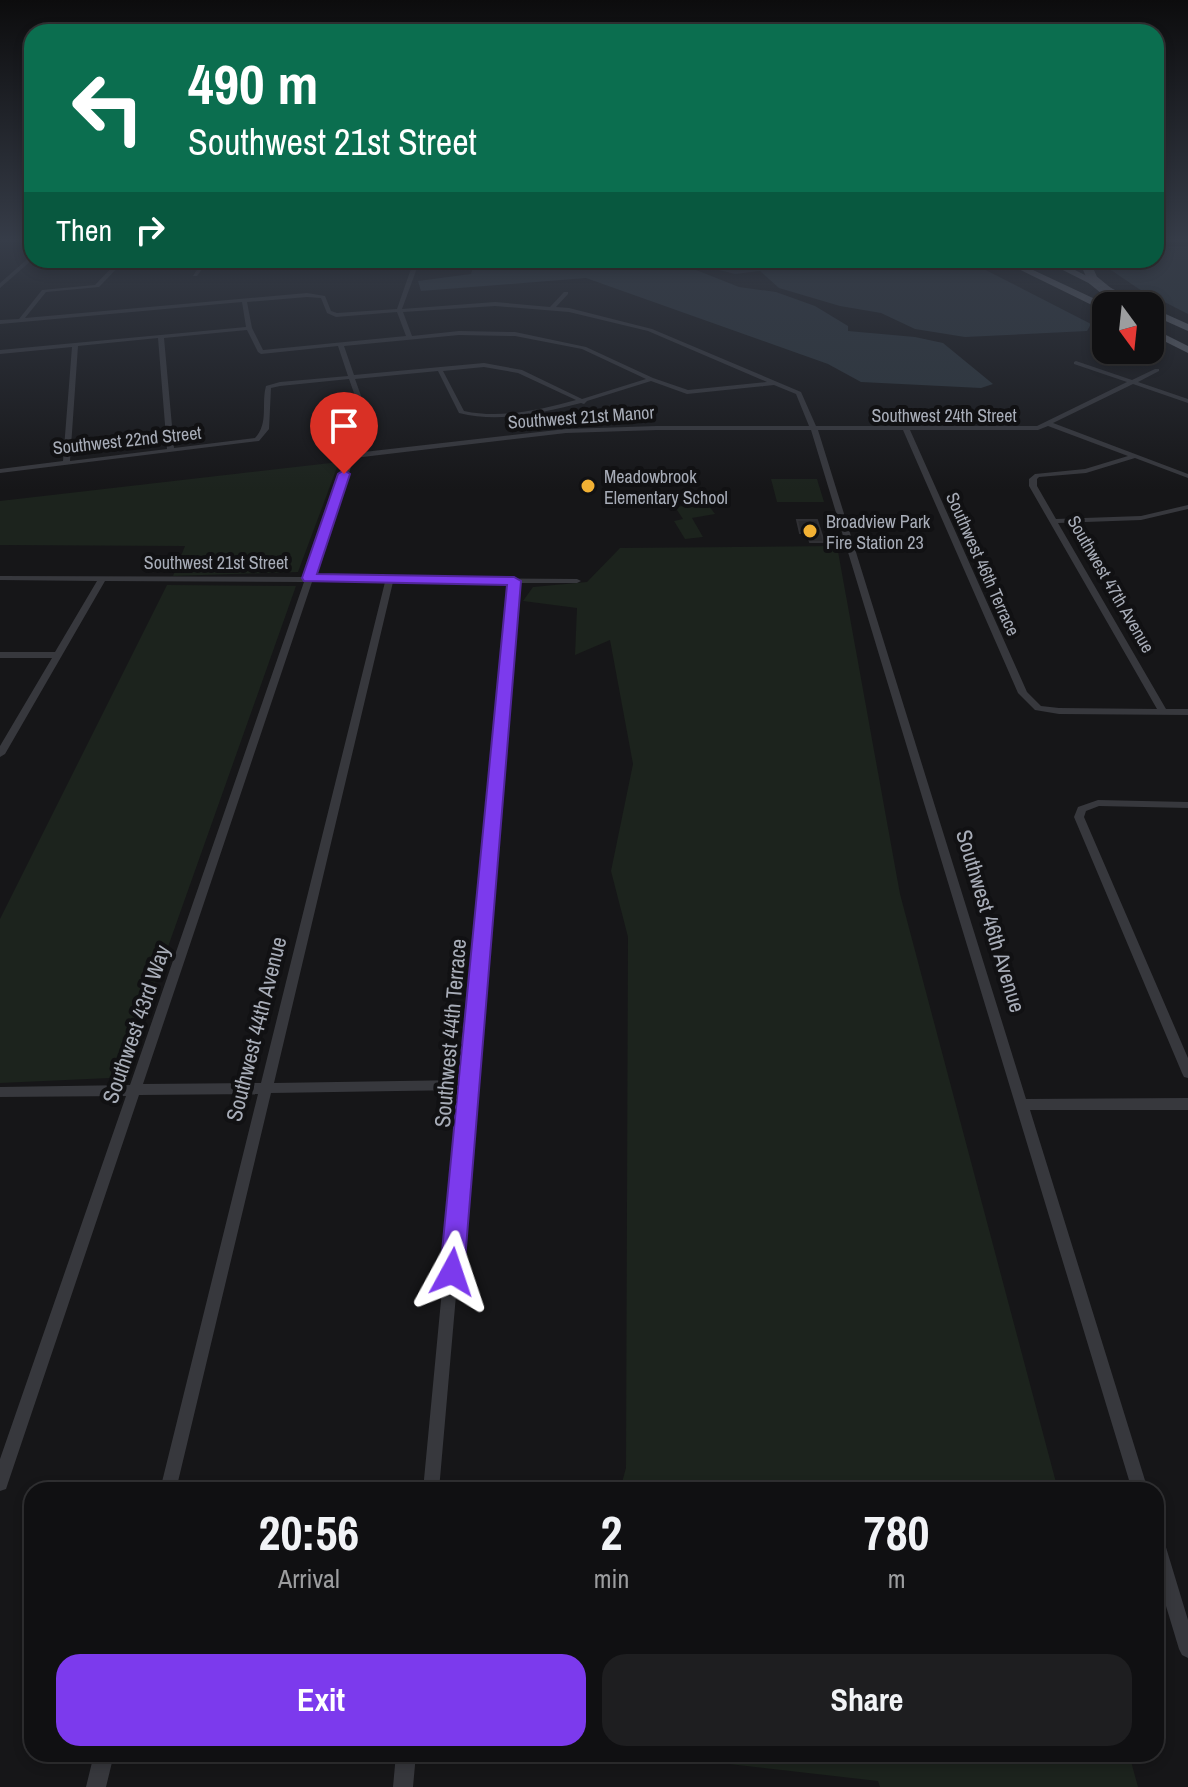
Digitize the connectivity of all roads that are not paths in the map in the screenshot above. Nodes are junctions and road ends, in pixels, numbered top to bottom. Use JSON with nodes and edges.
{"nodes":[{"id":1,"x":248,"y":322,"type":"edge"},
{"id":2,"x":404,"y":322,"type":"edge"},
{"id":3,"x":625,"y":322,"type":"edge"},
{"id":4,"x":1164,"y":326,"type":"edge"},
{"id":5,"x":249,"y":328,"type":"junction"},
{"id":6,"x":161,"y":337,"type":"junction"},
{"id":7,"x":1164,"y":337,"type":"edge"},
{"id":8,"x":410,"y":338,"type":"junction"},
{"id":9,"x":1188,"y":338,"type":"edge"},
{"id":10,"x":75,"y":345,"type":"junction"},
{"id":11,"x":341,"y":346,"type":"junction"},
{"id":12,"x":1188,"y":350,"type":"edge"},
{"id":13,"x":0,"y":352,"type":"edge"},
{"id":14,"x":1076,"y":363,"type":"dead end"},
{"id":15,"x":439,"y":368,"type":"junction"},
{"id":16,"x":1157,"y":370,"type":"dead end"},
{"id":17,"x":353,"y":377,"type":"junction"},
{"id":18,"x":651,"y":379,"type":"junction"},
{"id":19,"x":775,"y":383,"type":"junction"},
{"id":20,"x":1134,"y":383,"type":"junction"},
{"id":21,"x":1188,"y":401,"type":"edge"},
{"id":22,"x":584,"y":402,"type":"junction"},
{"id":23,"x":1049,"y":424,"type":"junction"},
{"id":24,"x":814,"y":429,"type":"junction"},
{"id":25,"x":906,"y":429,"type":"junction"},
{"id":26,"x":171,"y":451,"type":"junction"},
{"id":27,"x":351,"y":456,"type":"junction"},
{"id":28,"x":1135,"y":456,"type":"junction"},
{"id":29,"x":66,"y":463,"type":"junction"},
{"id":30,"x":0,"y":471,"type":"edge"},
{"id":31,"x":1188,"y":476,"type":"edge"},
{"id":32,"x":1188,"y":507,"type":"edge"},
{"id":33,"x":1055,"y":521,"type":"junction"},
{"id":34,"x":0,"y":578,"type":"edge"},
{"id":35,"x":103,"y":578,"type":"junction"},
{"id":36,"x":309,"y":578,"type":"junction"},
{"id":37,"x":390,"y":578,"type":"junction"},
{"id":38,"x":514,"y":581,"type":"junction"},
{"id":39,"x":577,"y":581,"type":"dead end"},
{"id":40,"x":0,"y":655,"type":"edge"},
{"id":41,"x":57,"y":655,"type":"junction"},
{"id":42,"x":1163,"y":711,"type":"junction"},
{"id":43,"x":1188,"y":712,"type":"edge"},
{"id":44,"x":0,"y":754,"type":"edge"},
{"id":45,"x":1188,"y":805,"type":"edge"},
{"id":46,"x":1188,"y":1073,"type":"edge"},
{"id":47,"x":470,"y":1085,"type":"junction"},
{"id":48,"x":135,"y":1088,"type":"junction"},
{"id":49,"x":266,"y":1088,"type":"junction"},
{"id":50,"x":0,"y":1092,"type":"edge"},
{"id":51,"x":1188,"y":1104,"type":"edge"},
{"id":52,"x":1022,"y":1105,"type":"junction"},
{"id":53,"x":170,"y":1482,"type":"edge"},
{"id":54,"x":432,"y":1482,"type":"edge"},
{"id":55,"x":1138,"y":1482,"type":"edge"},
{"id":56,"x":0,"y":1483,"type":"edge"},
{"id":57,"x":1164,"y":1570,"type":"edge"},
{"id":58,"x":1188,"y":1649,"type":"edge"},
{"id":59,"x":102,"y":1762,"type":"edge"},
{"id":60,"x":405,"y":1762,"type":"edge"},
{"id":61,"x":96,"y":1787,"type":"edge"},
{"id":62,"x":403,"y":1787,"type":"edge"}],
"edges":[{"from":1,"to":5,"type":"street"},
{"from":2,"to":8,"type":"street"},
{"from":3,"to":19,"type":"street"},
{"from":4,"to":9,"type":"highway"},
{"from":5,"to":6,"type":"street"},
{"from":5,"to":11,"type":"street"},
{"from":6,"to":10,"type":"street"},
{"from":6,"to":26,"type":"street"},
{"from":7,"to":12,"type":"highway"},
{"from":8,"to":11,"type":"street"},
{"from":8,"to":18,"type":"street"},
{"from":10,"to":13,"type":"street"},
{"from":10,"to":29,"type":"street"},
{"from":11,"to":17,"type":"street"},
{"from":14,"to":20,"type":"street"},
{"from":15,"to":17,"type":"street"},
{"from":15,"to":22,"type":"street"},
{"from":15,"to":22,"type":"street"},
{"from":16,"to":20,"type":"street","name":"Southwest 24th Street"},
{"from":17,"to":26,"type":"street","name":"Southwest 22nd Street"},
{"from":17,"to":27,"type":"street"},
{"from":18,"to":19,"type":"street"},
{"from":18,"to":22,"type":"street"},
{"from":19,"to":24,"type":"street","name":"Southwest 46th Avenue"},
{"from":20,"to":21,"type":"street"},
{"from":20,"to":23,"type":"street","name":"Southwest 24th Street"},
{"from":23,"to":25,"type":"street","name":"Southwest 24th Street"},
{"from":23,"to":28,"type":"street"},
{"from":24,"to":25,"type":"street","name":"Southwest 24th Street"},
{"from":24,"to":27,"type":"street","name":"Southwest 21st Manor"},
{"from":24,"to":52,"type":"street","name":"Southwest 46th Avenue"},
{"from":25,"to":42,"type":"street","name":"Southwest 46th Terrace"},
{"from":26,"to":29,"type":"street","name":"Southwest 22nd Street"},
{"from":27,"to":36,"type":"street"},
{"from":28,"to":31,"type":"street"},
{"from":28,"to":33,"type":"street","name":"Southwest 47th Avenue"},
{"from":29,"to":30,"type":"street","name":"Southwest 22nd Street"},
{"from":32,"to":33,"type":"street"},
{"from":33,"to":42,"type":"street","name":"Southwest 47th Avenue"},
{"from":34,"to":35,"type":"street","name":"Southwest 21st Street"},
{"from":35,"to":36,"type":"street","name":"Southwest 21st Street"},
{"from":35,"to":41,"type":"street"},
{"from":36,"to":37,"type":"street","name":"Southwest 21st Street"},
{"from":36,"to":48,"type":"street","name":"Southwest 43rd Way"},
{"from":37,"to":38,"type":"street","name":"Southwest 21st Street"},
{"from":37,"to":49,"type":"street","name":"Southwest 44th Avenue"},
{"from":38,"to":39,"type":"street","name":"Southwest 21st Street"},
{"from":38,"to":47,"type":"street","name":"Southwest 44th Terrace"},
{"from":40,"to":41,"type":"street"},
{"from":41,"to":44,"type":"street"},
{"from":42,"to":43,"type":"street"},
{"from":45,"to":46,"type":"street"},
{"from":47,"to":49,"type":"street"},
{"from":47,"to":54,"type":"street","name":"Southwest 44th Terrace"},
{"from":48,"to":49,"type":"street"},
{"from":48,"to":50,"type":"street"},
{"from":48,"to":56,"type":"street","name":"Southwest 43rd Way"},
{"from":49,"to":53,"type":"street","name":"Southwest 44th Avenue"},
{"from":51,"to":52,"type":"street"},
{"from":52,"to":55,"type":"street","name":"Southwest 46th Avenue"},
{"from":57,"to":58,"type":"street"},
{"from":59,"to":61,"type":"street"},
{"from":60,"to":62,"type":"street"}]}
